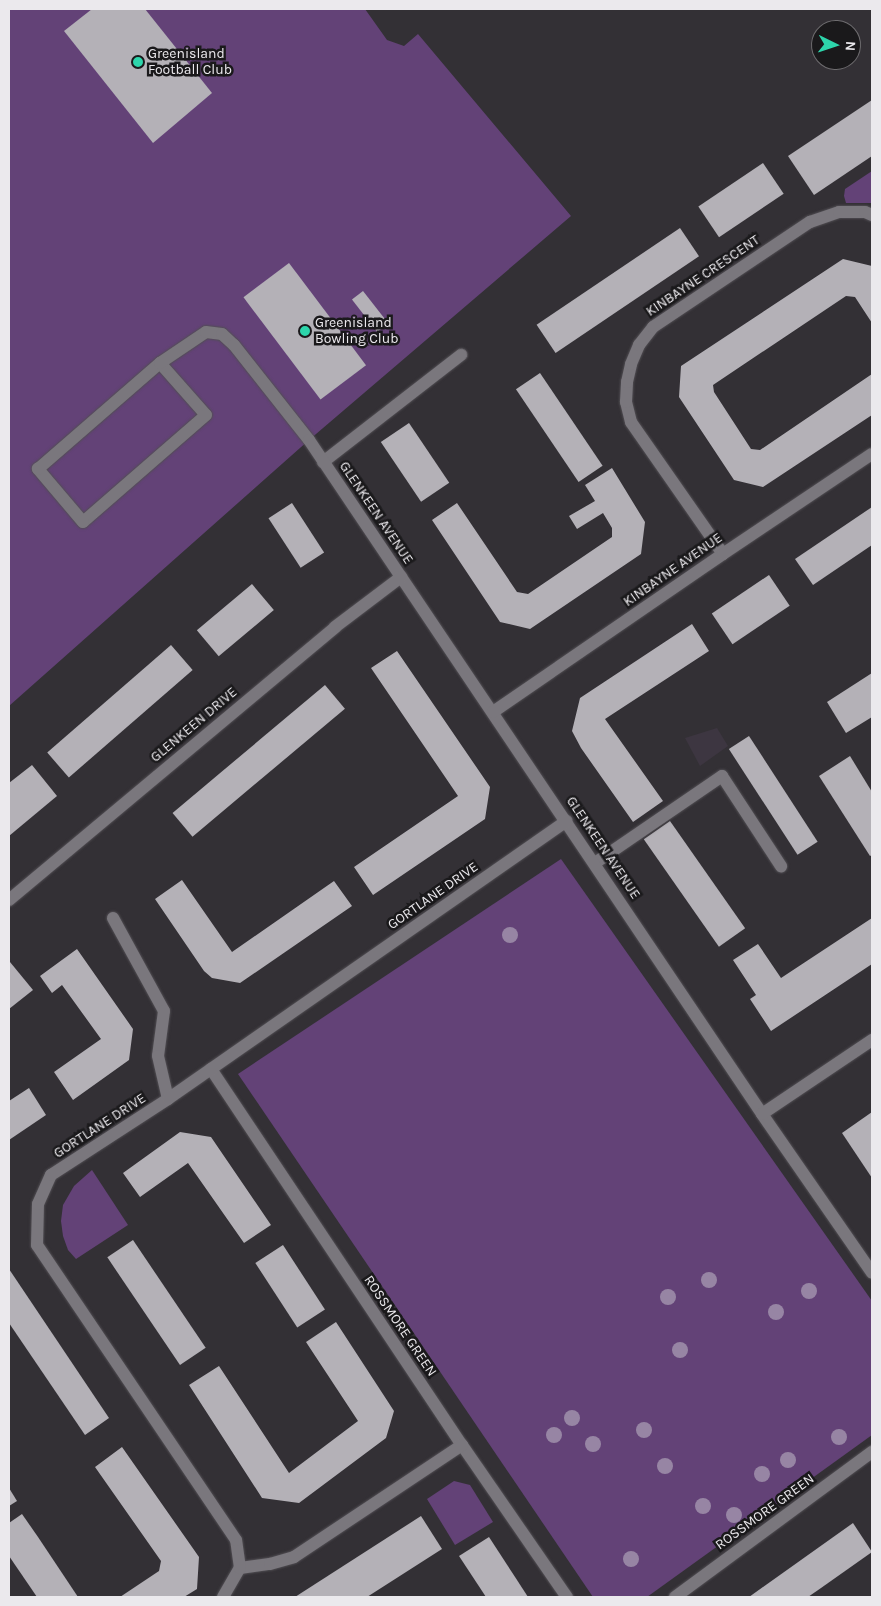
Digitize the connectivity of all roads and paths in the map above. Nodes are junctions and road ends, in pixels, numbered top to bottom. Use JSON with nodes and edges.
{"nodes":[{"id":1,"x":872,"y":215,"type":"edge"},
{"id":2,"x":461,"y":355,"type":"dead end"},
{"id":3,"x":160,"y":363,"type":"junction"},
{"id":4,"x":872,"y":454,"type":"edge"},
{"id":5,"x":324,"y":462,"type":"junction"},
{"id":6,"x":723,"y":554,"type":"junction"},
{"id":7,"x":401,"y":577,"type":"junction"},
{"id":8,"x":493,"y":712,"type":"junction"},
{"id":9,"x":567,"y":821,"type":"junction"},
{"id":10,"x":595,"y":863,"type":"junction"},
{"id":11,"x":781,"y":866,"type":"dead end"},
{"id":12,"x":9,"y":900,"type":"edge"},
{"id":13,"x":113,"y":918,"type":"dead end"},
{"id":14,"x":872,"y":1040,"type":"edge"},
{"id":15,"x":211,"y":1069,"type":"junction"},
{"id":16,"x":168,"y":1099,"type":"junction"},
{"id":17,"x":762,"y":1114,"type":"junction"},
{"id":18,"x":872,"y":1273,"type":"edge"},
{"id":19,"x":462,"y":1445,"type":"junction"},
{"id":20,"x":872,"y":1452,"type":"edge"},
{"id":21,"x":240,"y":1568,"type":"junction"},
{"id":22,"x":223,"y":1597,"type":"edge"},
{"id":23,"x":567,"y":1597,"type":"edge"},
{"id":24,"x":675,"y":1597,"type":"edge"}],
"edges":[{"from":1,"to":6,"type":"street","name":"KINBAYNE CRESCENT"},
{"from":2,"to":5,"type":"street"},
{"from":3,"to":3,"type":"street","name":"GLENKEEN AVENUE"},
{"from":3,"to":5,"type":"street","name":"GLENKEEN AVENUE"},
{"from":4,"to":6,"type":"street","name":"KINBAYNE AVENUE"},
{"from":5,"to":7,"type":"street","name":"GLENKEEN AVENUE"},
{"from":6,"to":8,"type":"street","name":"KINBAYNE AVENUE"},
{"from":7,"to":8,"type":"street","name":"GLENKEEN AVENUE"},
{"from":7,"to":12,"type":"street","name":"GLENKEEN DRIVE"},
{"from":8,"to":9,"type":"street","name":"GLENKEEN AVENUE"},
{"from":9,"to":10,"type":"street","name":"GLENKEEN AVENUE"},
{"from":9,"to":15,"type":"street","name":"GORTLANE DRIVE"},
{"from":10,"to":11,"type":"street"},
{"from":10,"to":17,"type":"street","name":"GLENKEEN AVENUE"},
{"from":13,"to":16,"type":"street"},
{"from":14,"to":17,"type":"street"},
{"from":15,"to":16,"type":"street","name":"GORTLANE DRIVE"},
{"from":15,"to":19,"type":"street","name":"ROSSMORE GREEN"},
{"from":16,"to":21,"type":"street","name":"GORTLANE DRIVE"},
{"from":17,"to":18,"type":"street","name":"GLENKEEN AVENUE"},
{"from":19,"to":21,"type":"street"},
{"from":19,"to":23,"type":"street","name":"ROSSMORE GREEN"},
{"from":20,"to":24,"type":"street","name":"ROSSMORE GREEN"},
{"from":21,"to":22,"type":"street"}]}
